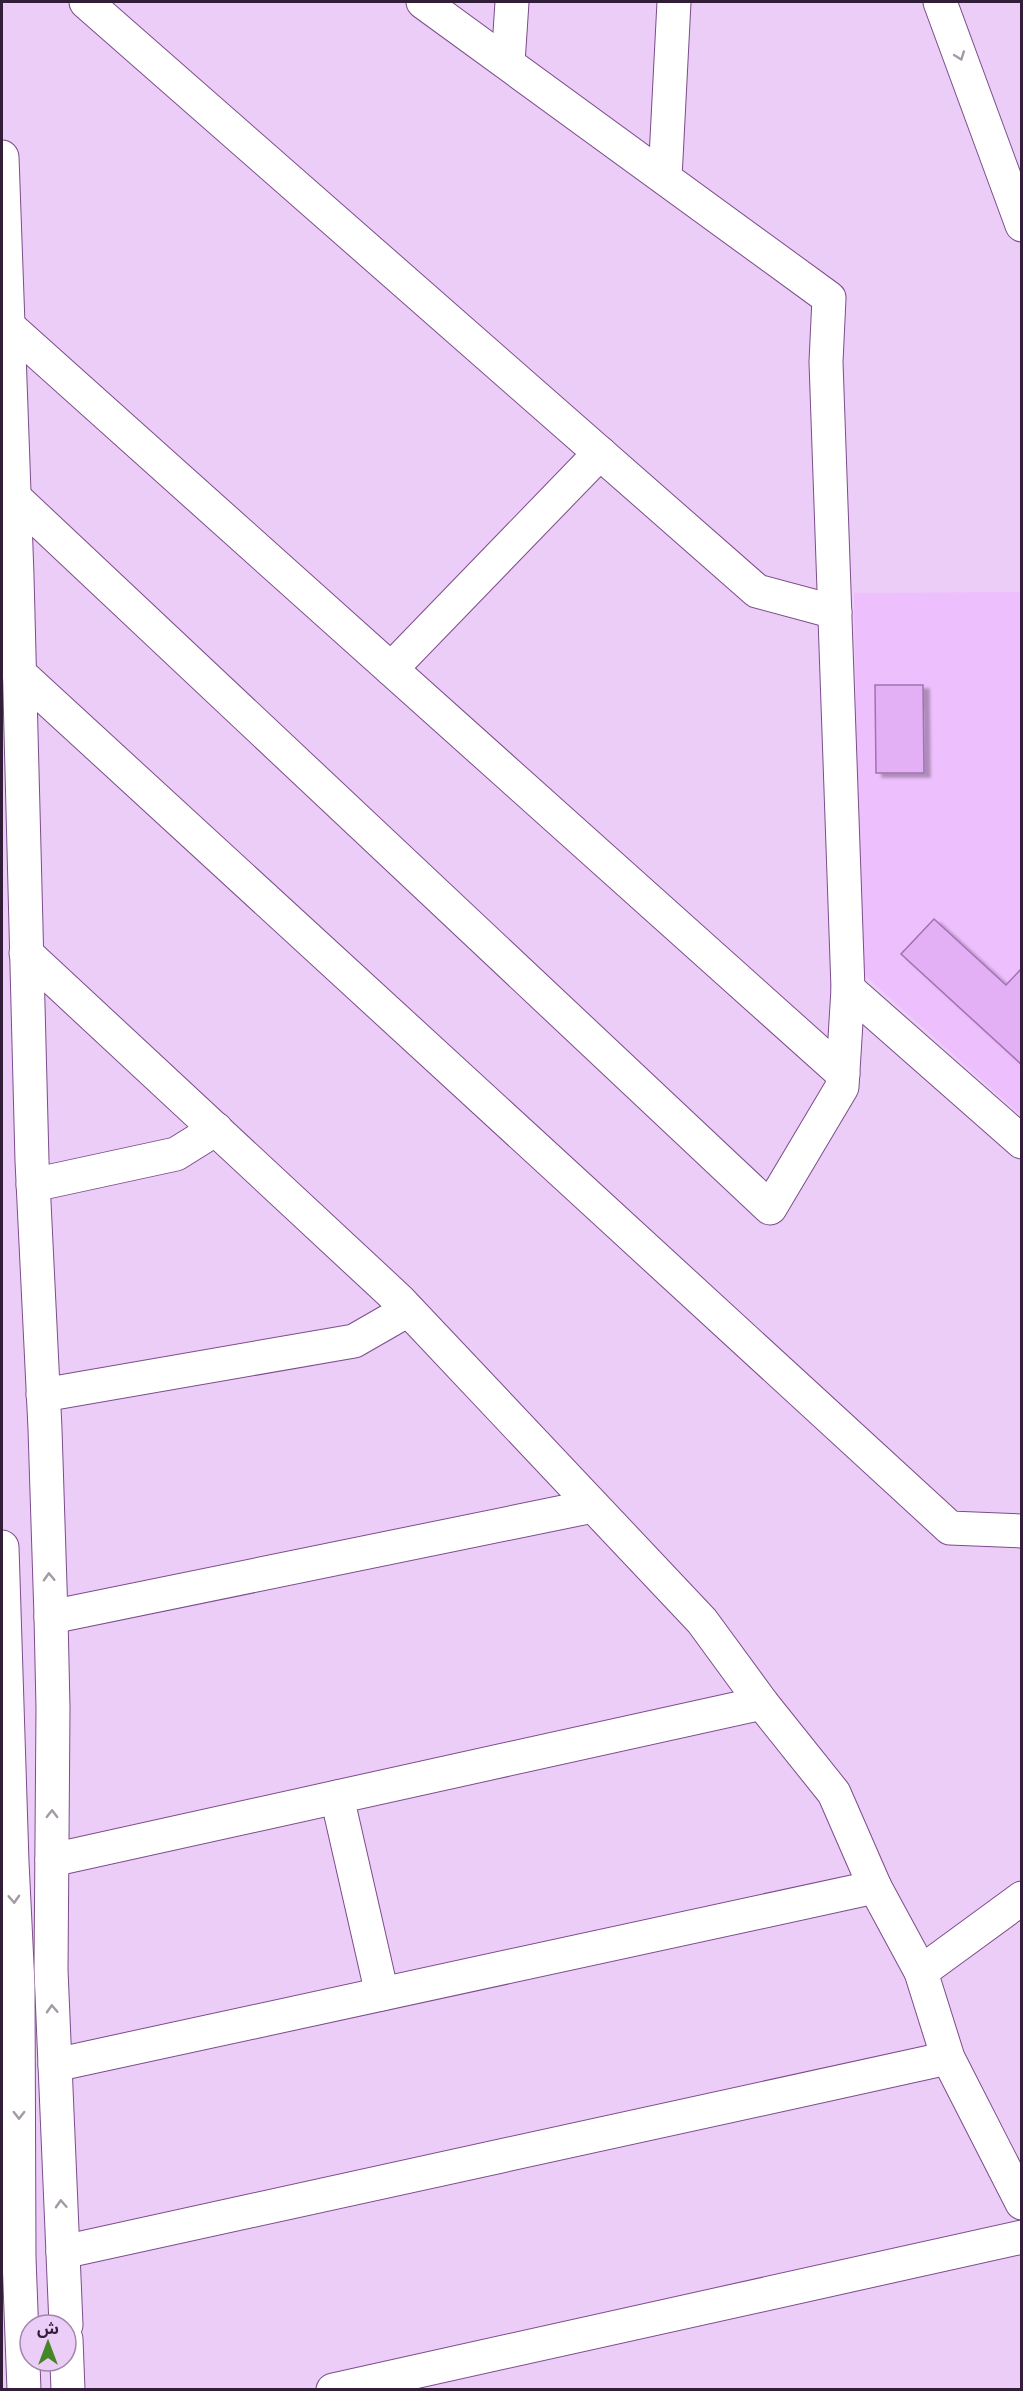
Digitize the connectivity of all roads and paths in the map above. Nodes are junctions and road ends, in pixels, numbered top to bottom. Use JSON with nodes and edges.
{"nodes":[{"id":1,"x":86,"y":2,"type":"edge"},
{"id":2,"x":423,"y":2,"type":"edge"},
{"id":3,"x":512,"y":2,"type":"edge"},
{"id":4,"x":674,"y":2,"type":"edge"},
{"id":5,"x":940,"y":2,"type":"edge"},
{"id":6,"x":508,"y":63,"type":"junction"},
{"id":7,"x":2,"y":157,"type":"edge"},
{"id":8,"x":665,"y":178,"type":"junction"},
{"id":9,"x":1022,"y":225,"type":"edge"},
{"id":10,"x":6,"y":324,"type":"junction"},
{"id":11,"x":600,"y":453,"type":"junction"},
{"id":12,"x":13,"y":496,"type":"junction"},
{"id":13,"x":835,"y":612,"type":"junction"},
{"id":14,"x":391,"y":669,"type":"junction"},
{"id":15,"x":19,"y":673,"type":"junction"},
{"id":16,"x":26,"y":953,"type":"junction"},
{"id":17,"x":848,"y":989,"type":"junction"},
{"id":18,"x":843,"y":1074,"type":"junction"},
{"id":19,"x":216,"y":1129,"type":"junction"},
{"id":20,"x":1022,"y":1142,"type":"edge"},
{"id":21,"x":33,"y":1185,"type":"junction"},
{"id":22,"x":408,"y":1310,"type":"junction"},
{"id":23,"x":43,"y":1395,"type":"junction"},
{"id":24,"x":593,"y":1506,"type":"junction"},
{"id":25,"x":1022,"y":1531,"type":"edge"},
{"id":26,"x":2,"y":1547,"type":"edge"},
{"id":27,"x":51,"y":1617,"type":"junction"},
{"id":28,"x":3,"y":1624,"type":"edge"},
{"id":29,"x":762,"y":1703,"type":"junction"},
{"id":30,"x":337,"y":1797,"type":"junction"},
{"id":31,"x":51,"y":1860,"type":"junction"},
{"id":32,"x":7,"y":1863,"type":"edge"},
{"id":33,"x":875,"y":1887,"type":"junction"},
{"id":34,"x":1022,"y":1898,"type":"edge"},
{"id":35,"x":921,"y":1972,"type":"junction"},
{"id":36,"x":382,"y":1994,"type":"junction"},
{"id":37,"x":948,"y":2058,"type":"junction"},
{"id":38,"x":55,"y":2065,"type":"junction"},
{"id":39,"x":10,"y":2075,"type":"edge"},
{"id":40,"x":1022,"y":2203,"type":"edge"},
{"id":41,"x":1022,"y":2237,"type":"edge"},
{"id":42,"x":63,"y":2252,"type":"junction"},
{"id":43,"x":10,"y":2260,"type":"edge"},
{"id":44,"x":66,"y":2313,"type":"edge"},
{"id":45,"x":67,"y":2373,"type":"edge"},
{"id":46,"x":24,"y":2390,"type":"edge"},
{"id":47,"x":68,"y":2390,"type":"edge"},
{"id":48,"x":333,"y":2390,"type":"edge"}],
"edges":[{"from":1,"to":11,"type":"street"},
{"from":2,"to":6,"type":"street"},
{"from":3,"to":6,"type":"street"},
{"from":4,"to":8,"type":"street"},
{"from":5,"to":9,"type":"street","one_way":true},
{"from":6,"to":8,"type":"street"},
{"from":7,"to":10,"type":"street"},
{"from":8,"to":13,"type":"street"},
{"from":10,"to":12,"type":"street"},
{"from":10,"to":14,"type":"street"},
{"from":11,"to":13,"type":"street"},
{"from":11,"to":14,"type":"street"},
{"from":12,"to":15,"type":"street"},
{"from":12,"to":18,"type":"street"},
{"from":13,"to":17,"type":"street"},
{"from":14,"to":18,"type":"street"},
{"from":15,"to":16,"type":"street"},
{"from":15,"to":25,"type":"street"},
{"from":16,"to":19,"type":"street"},
{"from":16,"to":21,"type":"street"},
{"from":17,"to":18,"type":"street"},
{"from":17,"to":20,"type":"street"},
{"from":19,"to":21,"type":"street"},
{"from":19,"to":22,"type":"street"},
{"from":21,"to":23,"type":"street"},
{"from":22,"to":23,"type":"street"},
{"from":22,"to":24,"type":"street"},
{"from":27,"to":23,"type":"street","one_way":true},
{"from":24,"to":27,"type":"street"},
{"from":24,"to":29,"type":"street"},
{"from":26,"to":28,"type":"street"},
{"from":31,"to":27,"type":"street","one_way":true},
{"from":28,"to":32,"type":"street"},
{"from":29,"to":30,"type":"street"},
{"from":29,"to":33,"type":"street"},
{"from":30,"to":31,"type":"street"},
{"from":30,"to":36,"type":"street"},
{"from":38,"to":31,"type":"street","one_way":true},
{"from":32,"to":39,"type":"street","one_way":true},
{"from":33,"to":35,"type":"street"},
{"from":33,"to":36,"type":"street"},
{"from":34,"to":35,"type":"street"},
{"from":35,"to":37,"type":"street"},
{"from":36,"to":38,"type":"street"},
{"from":37,"to":40,"type":"street"},
{"from":37,"to":42,"type":"street"},
{"from":42,"to":38,"type":"street","one_way":true},
{"from":39,"to":43,"type":"street","one_way":true},
{"from":41,"to":48,"type":"street"},
{"from":42,"to":44,"type":"street"},
{"from":43,"to":46,"type":"street"},
{"from":45,"to":47,"type":"street"}]}
